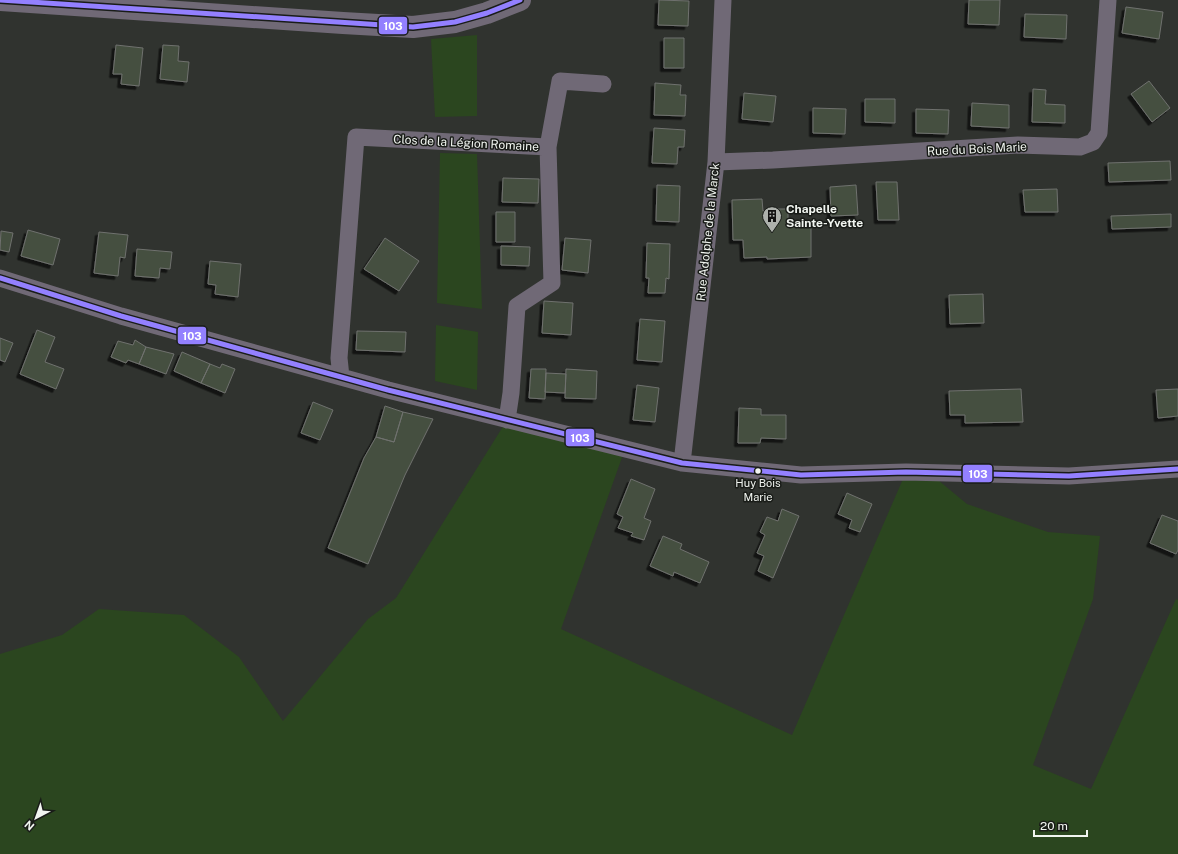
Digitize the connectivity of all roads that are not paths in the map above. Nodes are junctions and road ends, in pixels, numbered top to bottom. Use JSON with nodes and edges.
{"nodes":[{"id":1,"x":0,"y":0,"type":"edge"},
{"id":2,"x":520,"y":0,"type":"edge"},
{"id":3,"x":723,"y":0,"type":"edge"},
{"id":4,"x":1108,"y":0,"type":"edge"},
{"id":5,"x":603,"y":84,"type":"dead end"},
{"id":6,"x":548,"y":147,"type":"junction"},
{"id":7,"x":716,"y":162,"type":"junction"},
{"id":8,"x":0,"y":278,"type":"edge"},
{"id":9,"x":341,"y":377,"type":"junction"},
{"id":10,"x":507,"y":420,"type":"junction"},
{"id":11,"x":682,"y":463,"type":"junction"},
{"id":12,"x":1178,"y":469,"type":"edge"}],
"edges":[{"from":1,"to":2,"type":"main road"},
{"from":3,"to":7,"type":"street","name":"Rue Adolphe de la Marck"},
{"from":4,"to":7,"type":"street","name":"Rue du Bois Marie"},
{"from":5,"to":6,"type":"street"},
{"from":6,"to":9,"type":"street","name":"Clos de la Légion Romaine"},
{"from":6,"to":10,"type":"street","name":"Clos de la Légion Romaine"},
{"from":7,"to":11,"type":"street","name":"Rue Adolphe de la Marck"},
{"from":8,"to":9,"type":"street"},
{"from":9,"to":10,"type":"street"},
{"from":10,"to":11,"type":"street"},
{"from":11,"to":12,"type":"street"}]}
